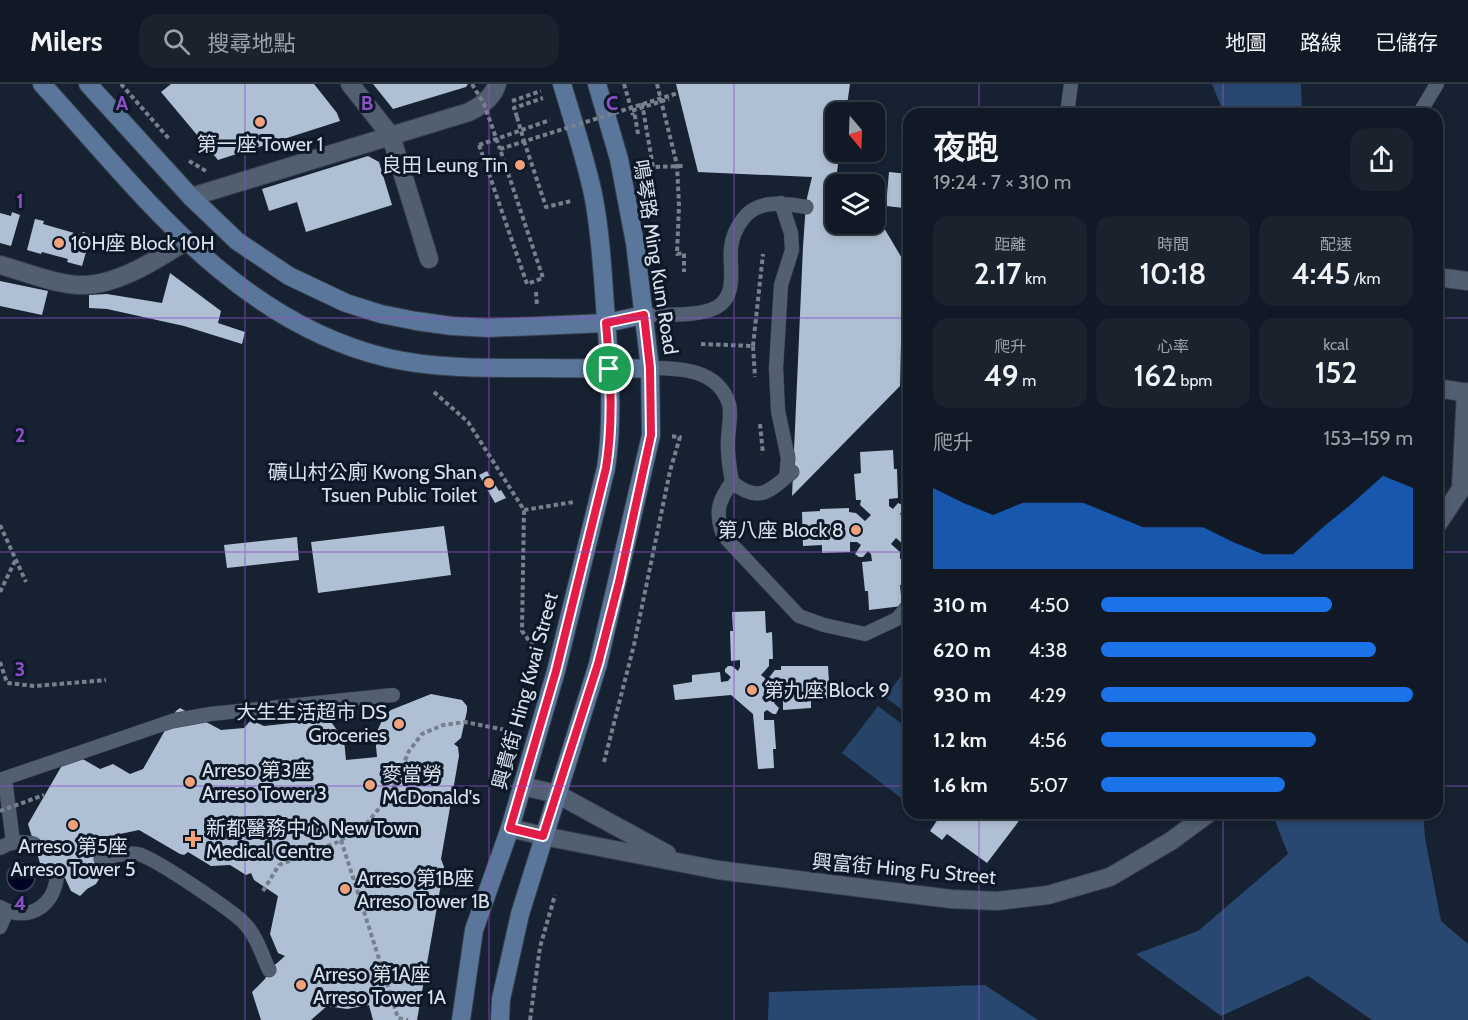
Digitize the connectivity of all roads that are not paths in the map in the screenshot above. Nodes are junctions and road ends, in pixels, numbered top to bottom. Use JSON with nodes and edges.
{"nodes":[{"id":1,"x":42,"y":84,"type":"edge"},
{"id":2,"x":88,"y":84,"type":"edge"},
{"id":3,"x":350,"y":84,"type":"edge"},
{"id":4,"x":497,"y":84,"type":"edge"},
{"id":5,"x":562,"y":84,"type":"edge"},
{"id":6,"x":597,"y":84,"type":"edge"},
{"id":7,"x":1071,"y":84,"type":"edge"},
{"id":8,"x":1437,"y":84,"type":"edge"},
{"id":9,"x":1068,"y":108,"type":"edge"},
{"id":10,"x":1423,"y":108,"type":"edge"},
{"id":11,"x":392,"y":136,"type":"junction"},
{"id":12,"x":191,"y":197,"type":"junction"},
{"id":13,"x":781,"y":203,"type":"junction"},
{"id":14,"x":806,"y":207,"type":"dead end"},
{"id":15,"x":186,"y":241,"type":"junction"},
{"id":16,"x":429,"y":259,"type":"dead end"},
{"id":17,"x":0,"y":265,"type":"edge"},
{"id":18,"x":1443,"y":278,"type":"edge"},
{"id":19,"x":1468,"y":281,"type":"edge"},
{"id":20,"x":644,"y":315,"type":"junction"},
{"id":21,"x":606,"y":323,"type":"junction"},
{"id":22,"x":650,"y":368,"type":"junction"},
{"id":23,"x":609,"y":369,"type":"junction"},
{"id":24,"x":1443,"y":389,"type":"edge"},
{"id":25,"x":1467,"y":393,"type":"edge"},
{"id":26,"x":732,"y":483,"type":"junction"},
{"id":27,"x":1465,"y":492,"type":"edge"},
{"id":28,"x":1443,"y":518,"type":"edge"},
{"id":29,"x":903,"y":612,"type":"edge"},
{"id":30,"x":393,"y":695,"type":"dead end"},
{"id":31,"x":3,"y":780,"type":"edge"},
{"id":32,"x":522,"y":786,"type":"junction"},
{"id":33,"x":556,"y":794,"type":"junction"},
{"id":34,"x":1201,"y":819,"type":"edge"},
{"id":35,"x":510,"y":828,"type":"junction"},
{"id":36,"x":543,"y":836,"type":"junction"},
{"id":37,"x":34,"y":844,"type":"dead end"},
{"id":38,"x":6,"y":845,"type":"edge"},
{"id":39,"x":101,"y":859,"type":"dead end"},
{"id":40,"x":682,"y":862,"type":"junction"},
{"id":41,"x":57,"y":873,"type":"dead end"},
{"id":42,"x":3,"y":909,"type":"edge"},
{"id":43,"x":0,"y":927,"type":"edge"},
{"id":44,"x":269,"y":970,"type":"dead end"},
{"id":45,"x":461,"y":1020,"type":"edge"},
{"id":46,"x":500,"y":1020,"type":"edge"}],
"edges":[{"from":1,"to":15,"type":"main road"},
{"from":2,"to":12,"type":"main road"},
{"from":3,"to":11,"type":"street"},
{"from":4,"to":11,"type":"street"},
{"from":5,"to":21,"type":"main road"},
{"from":6,"to":20,"type":"main road","name":"鳴琴路 Ming Kum Road"},
{"from":7,"to":9,"type":"lane"},
{"from":8,"to":10,"type":"lane"},
{"from":11,"to":12,"type":"street"},
{"from":11,"to":16,"type":"street"},
{"from":12,"to":21,"type":"main road"},
{"from":13,"to":14,"type":"lane"},
{"from":13,"to":20,"type":"lane"},
{"from":13,"to":26,"type":"lane"},
{"from":15,"to":17,"type":"street"},
{"from":15,"to":23,"type":"main road"},
{"from":18,"to":19,"type":"street"},
{"from":20,"to":21,"type":"main road"},
{"from":20,"to":22,"type":"main road","name":"鳴琴路 Ming Kum Road"},
{"from":21,"to":23,"type":"main road"},
{"from":22,"to":23,"type":"main road"},
{"from":22,"to":26,"type":"lane"},
{"from":22,"to":33,"type":"main road"},
{"from":23,"to":32,"type":"main road","name":"興貴街 Hing Kwai Street"},
{"from":24,"to":25,"type":"street"},
{"from":25,"to":27,"type":"street"},
{"from":26,"to":29,"type":"lane"},
{"from":27,"to":28,"type":"street"},
{"from":30,"to":31,"type":"lane"},
{"from":31,"to":38,"type":"lane"},
{"from":32,"to":33,"type":"street","name":"興富街 Hing Fu Street"},
{"from":32,"to":35,"type":"main road","name":"興貴街 Hing Kwai Street"},
{"from":33,"to":36,"type":"main road"},
{"from":33,"to":40,"type":"street","name":"興富街 Hing Fu Street"},
{"from":34,"to":40,"type":"street","name":"興富街 Hing Fu Street"},
{"from":35,"to":36,"type":"street","name":"興富街 Hing Fu Street"},
{"from":35,"to":45,"type":"main road","name":"興貴街 Hing Kwai Street"},
{"from":36,"to":40,"type":"street","name":"興富街 Hing Fu Street"},
{"from":36,"to":46,"type":"main road"},
{"from":37,"to":38,"type":"lane"},
{"from":39,"to":44,"type":"lane"},
{"from":41,"to":42,"type":"lane"},
{"from":42,"to":43,"type":"lane"}]}
